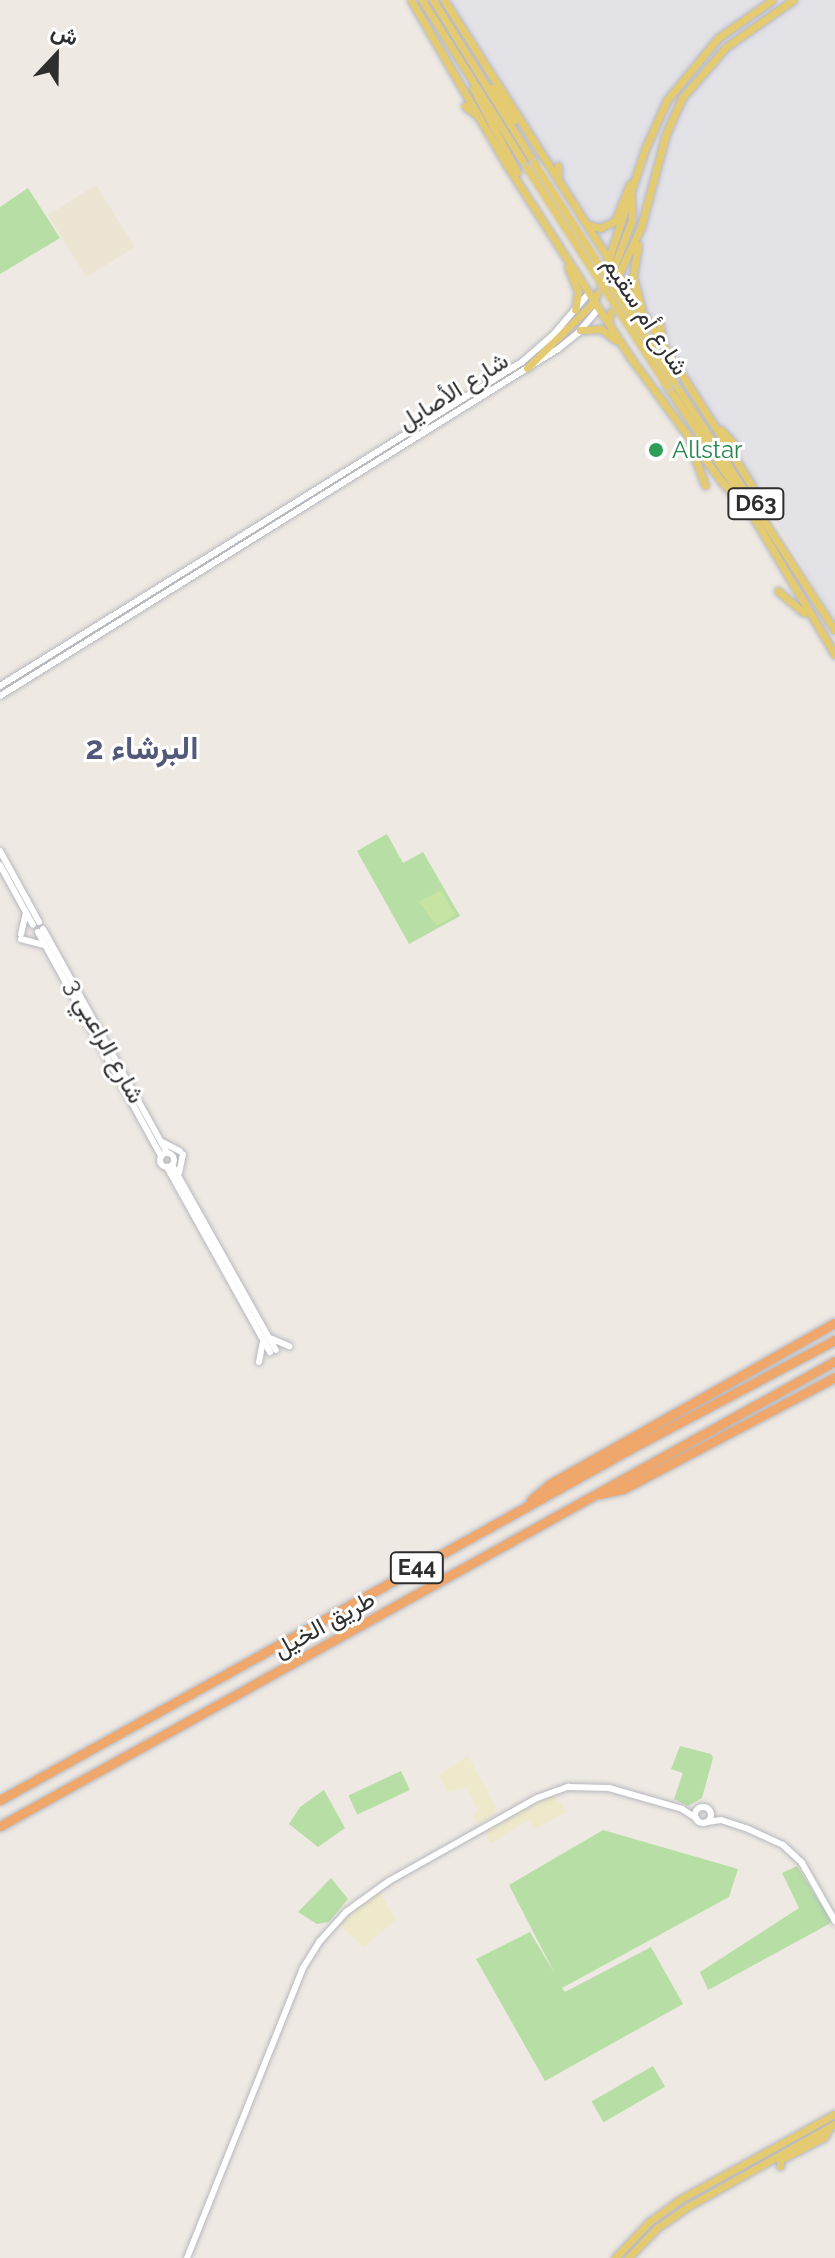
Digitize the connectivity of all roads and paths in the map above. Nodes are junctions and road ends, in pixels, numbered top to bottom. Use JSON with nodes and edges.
{"nodes":[{"id":1,"x":411,"y":0,"type":"edge"},
{"id":2,"x":422,"y":0,"type":"edge"},
{"id":3,"x":433,"y":0,"type":"edge"},
{"id":4,"x":444,"y":0,"type":"edge"},
{"id":5,"x":758,"y":0,"type":"edge"},
{"id":6,"x":772,"y":0,"type":"edge"},
{"id":7,"x":793,"y":0,"type":"edge"},
{"id":8,"x":773,"y":12,"type":"junction"},
{"id":9,"x":784,"y":12,"type":"dead end"},
{"id":10,"x":750,"y":13,"type":"junction"},
{"id":11,"x":474,"y":75,"type":"junction"},
{"id":12,"x":465,"y":106,"type":"dead end"},
{"id":13,"x":482,"y":119,"type":"junction"},
{"id":14,"x":540,"y":155,"type":"junction"},
{"id":15,"x":641,"y":160,"type":"junction"},
{"id":16,"x":558,"y":166,"type":"dead end"},
{"id":17,"x":558,"y":183,"type":"junction"},
{"id":18,"x":523,"y":188,"type":"junction"},
{"id":19,"x":631,"y":196,"type":"junction"},
{"id":20,"x":582,"y":220,"type":"junction"},
{"id":21,"x":641,"y":227,"type":"junction"},
{"id":22,"x":563,"y":250,"type":"junction"},
{"id":23,"x":608,"y":261,"type":"junction"},
{"id":24,"x":616,"y":273,"type":"junction"},
{"id":25,"x":594,"y":300,"type":"junction"},
{"id":26,"x":575,"y":310,"type":"junction"},
{"id":27,"x":646,"y":320,"type":"junction"},
{"id":28,"x":608,"y":322,"type":"junction"},
{"id":29,"x":659,"y":322,"type":"dead end"},
{"id":30,"x":580,"y":330,"type":"junction"},
{"id":31,"x":663,"y":346,"type":"junction"},
{"id":32,"x":630,"y":357,"type":"junction"},
{"id":33,"x":527,"y":368,"type":"junction"},
{"id":34,"x":670,"y":383,"type":"junction"},
{"id":35,"x":712,"y":422,"type":"junction"},
{"id":36,"x":680,"y":425,"type":"junction"},
{"id":37,"x":733,"y":443,"type":"dead end"},
{"id":38,"x":372,"y":465,"type":"junction"},
{"id":39,"x":382,"y":466,"type":"dead end"},
{"id":40,"x":705,"y":485,"type":"dead end"},
{"id":41,"x":315,"y":500,"type":"junction"},
{"id":42,"x":757,"y":505,"type":"junction"},
{"id":43,"x":309,"y":509,"type":"dead end"},
{"id":44,"x":750,"y":514,"type":"junction"},
{"id":45,"x":778,"y":591,"type":"dead end"},
{"id":46,"x":819,"y":630,"type":"junction"},
{"id":47,"x":835,"y":630,"type":"edge"},
{"id":48,"x":835,"y":655,"type":"edge"},
{"id":49,"x":0,"y":686,"type":"edge"},
{"id":50,"x":0,"y":696,"type":"edge"},
{"id":51,"x":0,"y":851,"type":"edge"},
{"id":52,"x":0,"y":865,"type":"edge"},
{"id":53,"x":25,"y":910,"type":"junction"},
{"id":54,"x":38,"y":927,"type":"junction"},
{"id":55,"x":45,"y":946,"type":"junction"},
{"id":56,"x":160,"y":1140,"type":"junction"},
{"id":57,"x":164,"y":1155,"type":"junction"},
{"id":58,"x":170,"y":1166,"type":"junction"},
{"id":59,"x":179,"y":1176,"type":"junction"},
{"id":60,"x":835,"y":1323,"type":"edge"},
{"id":61,"x":265,"y":1337,"type":"junction"},
{"id":62,"x":835,"y":1340,"type":"edge"},
{"id":63,"x":289,"y":1346,"type":"dead end"},
{"id":64,"x":273,"y":1351,"type":"dead end"},
{"id":65,"x":835,"y":1361,"type":"edge"},
{"id":66,"x":259,"y":1362,"type":"dead end"},
{"id":67,"x":835,"y":1380,"type":"edge"},
{"id":68,"x":598,"y":1494,"type":"junction"},
{"id":69,"x":526,"y":1507,"type":"junction"},
{"id":70,"x":0,"y":1800,"type":"edge"},
{"id":71,"x":698,"y":1808,"type":"junction"},
{"id":72,"x":682,"y":1809,"type":"junction"},
{"id":73,"x":710,"y":1812,"type":"junction"},
{"id":74,"x":696,"y":1818,"type":"junction"},
{"id":75,"x":721,"y":1820,"type":"junction"},
{"id":76,"x":707,"y":1822,"type":"junction"},
{"id":77,"x":0,"y":1826,"type":"edge"},
{"id":78,"x":835,"y":1921,"type":"edge"},
{"id":79,"x":835,"y":2114,"type":"edge"},
{"id":80,"x":832,"y":2126,"type":"edge"},
{"id":81,"x":780,"y":2166,"type":"dead end"},
{"id":82,"x":187,"y":2258,"type":"edge"},
{"id":83,"x":615,"y":2258,"type":"edge"},
{"id":84,"x":628,"y":2258,"type":"edge"}],
"edges":[{"from":1,"to":13,"type":"main road"},
{"from":2,"to":11,"type":"main road","name":"شارع أم سقيم","number":"D63"},
{"from":3,"to":11,"type":"main road","name":"شارع أم سقيم","number":"D63"},
{"from":4,"to":14,"type":"main road"},
{"from":5,"to":10,"type":"main road"},
{"from":6,"to":10,"type":"main road"},
{"from":7,"to":8,"type":"main road","name":"شارع الأصايل"},
{"from":8,"to":9,"type":"main road"},
{"from":8,"to":21,"type":"main road","name":"شارع الأصايل"},
{"from":10,"to":15,"type":"main road"},
{"from":11,"to":14,"type":"main road"},
{"from":11,"to":18,"type":"main road"},
{"from":11,"to":34,"type":"main road","name":"شارع أم سقيم","number":"D63","bridge":true},
{"from":12,"to":13,"type":"main road"},
{"from":13,"to":18,"type":"main road"},
{"from":14,"to":17,"type":"main road"},
{"from":15,"to":19,"type":"main road"},
{"from":15,"to":20,"type":"main road"},
{"from":16,"to":17,"type":"main road"},
{"from":17,"to":20,"type":"main road"},
{"from":18,"to":22,"type":"main road"},
{"from":19,"to":23,"type":"main road"},
{"from":19,"to":24,"type":"main road"},
{"from":20,"to":23,"type":"main road"},
{"from":21,"to":24,"type":"main road","name":"شارع الأصايل"},
{"from":21,"to":27,"type":"main road"},
{"from":22,"to":25,"type":"main road"},
{"from":22,"to":26,"type":"main road"},
{"from":23,"to":24,"type":"main road"},
{"from":23,"to":25,"type":"main road"},
{"from":24,"to":25,"type":"main road","name":"شارع الأصايل"},
{"from":24,"to":27,"type":"main road"},
{"from":25,"to":26,"type":"street","name":"شارع الأصايل"},
{"from":25,"to":28,"type":"main road"},
{"from":25,"to":30,"type":"street","name":"شارع الأصايل"},
{"from":25,"to":33,"type":"main road"},
{"from":26,"to":49,"type":"street","name":"شارع الأصايل"},
{"from":27,"to":28,"type":"main road"},
{"from":27,"to":31,"type":"main road"},
{"from":28,"to":32,"type":"main road"},
{"from":29,"to":31,"type":"main road"},
{"from":30,"to":32,"type":"main road"},
{"from":30,"to":33,"type":"street","name":"شارع الأصايل"},
{"from":31,"to":35,"type":"main road"},
{"from":32,"to":36,"type":"main road"},
{"from":33,"to":38,"type":"street","name":"شارع الأصايل"},
{"from":34,"to":42,"type":"main road","name":"شارع أم سقيم","number":"D63"},
{"from":34,"to":44,"type":"main road","name":"شارع أم سقيم","number":"D63"},
{"from":35,"to":37,"type":"main road"},
{"from":35,"to":42,"type":"main road"},
{"from":36,"to":40,"type":"main road"},
{"from":36,"to":44,"type":"main road"},
{"from":38,"to":39,"type":"street"},
{"from":38,"to":41,"type":"street","name":"شارع الأصايل"},
{"from":41,"to":43,"type":"street"},
{"from":41,"to":50,"type":"street","name":"شارع الأصايل"},
{"from":42,"to":47,"type":"main road","name":"شارع أم سقيم","number":"D63"},
{"from":44,"to":46,"type":"main road","name":"شارع أم سقيم","number":"D63"},
{"from":45,"to":46,"type":"main road"},
{"from":46,"to":48,"type":"main road","name":"شارع أم سقيم","number":"D63"},
{"from":51,"to":54,"type":"street","name":"شارع الراعبي 3"},
{"from":52,"to":53,"type":"street","name":"شارع الراعبي 3"},
{"from":53,"to":54,"type":"street","name":"شارع الراعبي 3"},
{"from":53,"to":55,"type":"street"},
{"from":54,"to":55,"type":"street","name":"شارع الراعبي 3"},
{"from":54,"to":56,"type":"street","name":"شارع الراعبي 3"},
{"from":55,"to":57,"type":"street","name":"شارع الراعبي 3"},
{"from":56,"to":57,"type":"street","name":"شارع الراعبي 3"},
{"from":56,"to":59,"type":"street"},
{"from":57,"to":58,"type":"street"},
{"from":57,"to":58,"type":"street"},
{"from":58,"to":59,"type":"street"},
{"from":58,"to":61,"type":"street"},
{"from":59,"to":61,"type":"street"},
{"from":60,"to":69,"type":"highway"},
{"from":61,"to":63,"type":"street"},
{"from":61,"to":64,"type":"street"},
{"from":61,"to":66,"type":"street"},
{"from":62,"to":69,"type":"highway","name":"طريق الخيل","number":"E44"},
{"from":65,"to":68,"type":"highway","name":"طريق الخيل","number":"E44"},
{"from":67,"to":68,"type":"highway"},
{"from":68,"to":77,"type":"highway","name":"طريق الخيل","number":"E44"},
{"from":69,"to":70,"type":"highway","name":"طريق الخيل","number":"E44"},
{"from":71,"to":72,"type":"street"},
{"from":71,"to":73,"type":"street"},
{"from":71,"to":74,"type":"street"},
{"from":72,"to":74,"type":"street"},
{"from":72,"to":82,"type":"street"},
{"from":73,"to":75,"type":"street"},
{"from":73,"to":76,"type":"street"},
{"from":74,"to":76,"type":"street"},
{"from":75,"to":76,"type":"street"},
{"from":75,"to":78,"type":"street"},
{"from":79,"to":83,"type":"main road"},
{"from":80,"to":81,"type":"main road"},
{"from":80,"to":84,"type":"main road"}]}
